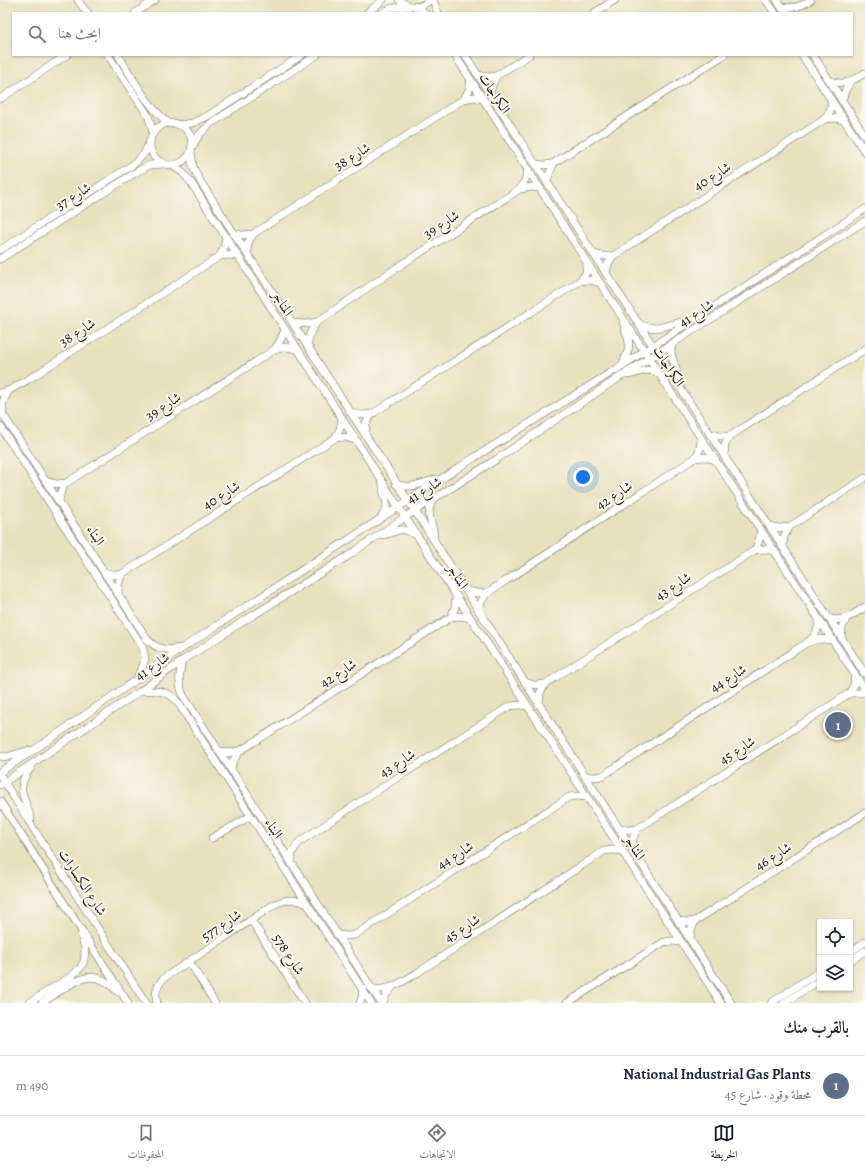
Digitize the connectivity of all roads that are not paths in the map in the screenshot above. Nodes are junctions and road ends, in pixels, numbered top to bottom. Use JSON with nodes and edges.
{"nodes":[{"id":1,"x":78,"y":0,"type":"edge"},
{"id":2,"x":155,"y":0,"type":"edge"},
{"id":3,"x":383,"y":0,"type":"edge"},
{"id":4,"x":399,"y":0,"type":"edge"},
{"id":5,"x":430,"y":0,"type":"edge"},
{"id":6,"x":433,"y":0,"type":"edge"},
{"id":7,"x":615,"y":0,"type":"edge"},
{"id":8,"x":766,"y":0,"type":"edge"},
{"id":9,"x":777,"y":0,"type":"edge"},
{"id":10,"x":811,"y":0,"type":"edge"},
{"id":11,"x":802,"y":6,"type":"junction"},
{"id":12,"x":413,"y":7,"type":"junction"},
{"id":13,"x":784,"y":10,"type":"edge"},
{"id":14,"x":86,"y":12,"type":"edge"},
{"id":15,"x":137,"y":12,"type":"edge"},
{"id":16,"x":368,"y":12,"type":"edge"},
{"id":17,"x":384,"y":12,"type":"edge"},
{"id":18,"x":423,"y":12,"type":"edge"},
{"id":19,"x":438,"y":12,"type":"edge"},
{"id":20,"x":596,"y":12,"type":"edge"},
{"id":21,"x":774,"y":12,"type":"edge"},
{"id":22,"x":798,"y":12,"type":"edge"},
{"id":23,"x":65,"y":56,"type":"edge"},
{"id":24,"x":109,"y":56,"type":"edge"},
{"id":25,"x":119,"y":56,"type":"edge"},
{"id":26,"x":300,"y":56,"type":"edge"},
{"id":27,"x":315,"y":56,"type":"edge"},
{"id":28,"x":456,"y":56,"type":"edge"},
{"id":29,"x":466,"y":56,"type":"edge"},
{"id":30,"x":527,"y":56,"type":"edge"},
{"id":31,"x":722,"y":56,"type":"edge"},
{"id":32,"x":803,"y":56,"type":"edge"},
{"id":33,"x":814,"y":56,"type":"edge"},
{"id":34,"x":865,"y":73,"type":"edge"},
{"id":35,"x":478,"y":75,"type":"junction"},
{"id":36,"x":496,"y":76,"type":"junction"},
{"id":37,"x":471,"y":80,"type":"junction"},
{"id":38,"x":830,"y":81,"type":"junction"},
{"id":39,"x":850,"y":82,"type":"junction"},
{"id":40,"x":490,"y":94,"type":"junction"},
{"id":41,"x":0,"y":99,"type":"edge"},
{"id":42,"x":464,"y":99,"type":"junction"},
{"id":43,"x":483,"y":99,"type":"junction"},
{"id":44,"x":832,"y":101,"type":"junction"},
{"id":45,"x":842,"y":101,"type":"junction"},
{"id":46,"x":825,"y":119,"type":"junction"},
{"id":47,"x":845,"y":121,"type":"junction"},
{"id":48,"x":170,"y":124,"type":"junction"},
{"id":49,"x":178,"y":125,"type":"junction"},
{"id":50,"x":153,"y":133,"type":"junction"},
{"id":51,"x":865,"y":136,"type":"edge"},
{"id":52,"x":150,"y":141,"type":"junction"},
{"id":53,"x":191,"y":149,"type":"junction"},
{"id":54,"x":865,"y":152,"type":"edge"},
{"id":55,"x":164,"y":164,"type":"junction"},
{"id":56,"x":536,"y":164,"type":"junction"},
{"id":57,"x":552,"y":164,"type":"junction"},
{"id":58,"x":172,"y":165,"type":"junction"},
{"id":59,"x":528,"y":169,"type":"junction"},
{"id":60,"x":547,"y":183,"type":"junction"},
{"id":61,"x":540,"y":188,"type":"junction"},
{"id":62,"x":520,"y":189,"type":"junction"},
{"id":63,"x":865,"y":209,"type":"edge"},
{"id":64,"x":865,"y":221,"type":"edge"},
{"id":65,"x":234,"y":234,"type":"junction"},
{"id":66,"x":253,"y":234,"type":"junction"},
{"id":67,"x":226,"y":237,"type":"junction"},
{"id":68,"x":0,"y":250,"type":"edge"},
{"id":69,"x":247,"y":253,"type":"junction"},
{"id":70,"x":593,"y":254,"type":"junction"},
{"id":71,"x":220,"y":256,"type":"junction"},
{"id":72,"x":238,"y":256,"type":"junction"},
{"id":73,"x":613,"y":256,"type":"junction"},
{"id":74,"x":0,"y":259,"type":"edge"},
{"id":75,"x":587,"y":263,"type":"junction"},
{"id":76,"x":606,"y":273,"type":"junction"},
{"id":77,"x":580,"y":281,"type":"junction"},
{"id":78,"x":600,"y":283,"type":"junction"},
{"id":79,"x":623,"y":317,"type":"junction"},
{"id":80,"x":317,"y":322,"type":"junction"},
{"id":81,"x":691,"y":322,"type":"junction"},
{"id":82,"x":293,"y":324,"type":"junction"},
{"id":83,"x":639,"y":324,"type":"junction"},
{"id":84,"x":285,"y":330,"type":"junction"},
{"id":85,"x":673,"y":343,"type":"junction"},
{"id":86,"x":307,"y":346,"type":"junction"},
{"id":87,"x":653,"y":346,"type":"junction"},
{"id":88,"x":297,"y":349,"type":"junction"},
{"id":89,"x":865,"y":349,"type":"edge"},
{"id":90,"x":274,"y":350,"type":"junction"},
{"id":91,"x":644,"y":352,"type":"junction"},
{"id":92,"x":658,"y":353,"type":"junction"},
{"id":93,"x":649,"y":358,"type":"junction"},
{"id":94,"x":620,"y":367,"type":"junction"},
{"id":95,"x":623,"y":375,"type":"junction"},
{"id":96,"x":660,"y":375,"type":"junction"},
{"id":97,"x":676,"y":381,"type":"junction"},
{"id":98,"x":8,"y":391,"type":"junction"},
{"id":99,"x":0,"y":393,"type":"edge"},
{"id":100,"x":1,"y":412,"type":"edge"},
{"id":101,"x":350,"y":412,"type":"junction"},
{"id":102,"x":372,"y":414,"type":"junction"},
{"id":103,"x":342,"y":418,"type":"junction"},
{"id":104,"x":0,"y":426,"type":"edge"},
{"id":105,"x":365,"y":434,"type":"junction"},
{"id":106,"x":710,"y":434,"type":"junction"},
{"id":107,"x":730,"y":436,"type":"junction"},
{"id":108,"x":335,"y":438,"type":"junction"},
{"id":109,"x":701,"y":438,"type":"junction"},
{"id":110,"x":357,"y":441,"type":"junction"},
{"id":111,"x":724,"y":455,"type":"junction"},
{"id":112,"x":695,"y":458,"type":"junction"},
{"id":113,"x":715,"y":460,"type":"junction"},
{"id":114,"x":865,"y":478,"type":"edge"},
{"id":115,"x":442,"y":479,"type":"junction"},
{"id":116,"x":46,"y":481,"type":"junction"},
{"id":117,"x":66,"y":483,"type":"junction"},
{"id":118,"x":383,"y":483,"type":"junction"},
{"id":119,"x":396,"y":484,"type":"junction"},
{"id":120,"x":433,"y":499,"type":"junction"},
{"id":121,"x":59,"y":501,"type":"junction"},
{"id":122,"x":408,"y":501,"type":"junction"},
{"id":123,"x":399,"y":507,"type":"junction"},
{"id":124,"x":415,"y":511,"type":"junction"},
{"id":125,"x":405,"y":518,"type":"junction"},
{"id":126,"x":378,"y":520,"type":"junction"},
{"id":127,"x":769,"y":526,"type":"junction"},
{"id":128,"x":789,"y":528,"type":"junction"},
{"id":129,"x":761,"y":530,"type":"junction"},
{"id":130,"x":379,"y":535,"type":"junction"},
{"id":131,"x":416,"y":535,"type":"junction"},
{"id":132,"x":434,"y":541,"type":"junction"},
{"id":133,"x":783,"y":547,"type":"junction"},
{"id":134,"x":755,"y":550,"type":"junction"},
{"id":135,"x":774,"y":551,"type":"junction"},
{"id":136,"x":104,"y":572,"type":"junction"},
{"id":137,"x":122,"y":574,"type":"junction"},
{"id":138,"x":467,"y":591,"type":"junction"},
{"id":139,"x":118,"y":594,"type":"junction"},
{"id":140,"x":487,"y":594,"type":"junction"},
{"id":141,"x":456,"y":597,"type":"junction"},
{"id":142,"x":865,"y":607,"type":"edge"},
{"id":143,"x":479,"y":611,"type":"junction"},
{"id":144,"x":451,"y":617,"type":"junction"},
{"id":145,"x":470,"y":618,"type":"junction"},
{"id":146,"x":829,"y":619,"type":"junction"},
{"id":147,"x":846,"y":619,"type":"junction"},
{"id":148,"x":819,"y":620,"type":"junction"},
{"id":149,"x":841,"y":637,"type":"junction"},
{"id":150,"x":833,"y":640,"type":"junction"},
{"id":151,"x":808,"y":642,"type":"junction"},
{"id":152,"x":184,"y":647,"type":"junction"},
{"id":153,"x":182,"y":661,"type":"junction"},
{"id":154,"x":864,"y":673,"type":"edge"},
{"id":155,"x":855,"y":675,"type":"junction"},
{"id":156,"x":134,"y":681,"type":"junction"},
{"id":157,"x":525,"y":682,"type":"junction"},
{"id":158,"x":545,"y":684,"type":"junction"},
{"id":159,"x":516,"y":688,"type":"junction"},
{"id":160,"x":865,"y":691,"type":"edge"},
{"id":161,"x":139,"y":692,"type":"junction"},
{"id":162,"x":850,"y":693,"type":"junction"},
{"id":163,"x":539,"y":704,"type":"junction"},
{"id":164,"x":510,"y":706,"type":"junction"},
{"id":165,"x":528,"y":706,"type":"junction"},
{"id":166,"x":34,"y":750,"type":"junction"},
{"id":167,"x":219,"y":751,"type":"junction"},
{"id":168,"x":240,"y":751,"type":"junction"},
{"id":169,"x":0,"y":756,"type":"edge"},
{"id":170,"x":36,"y":760,"type":"junction"},
{"id":171,"x":231,"y":770,"type":"junction"},
{"id":172,"x":0,"y":773,"type":"edge"},
{"id":173,"x":585,"y":776,"type":"junction"},
{"id":174,"x":602,"y":776,"type":"junction"},
{"id":175,"x":574,"y":778,"type":"junction"},
{"id":176,"x":2,"y":784,"type":"edge"},
{"id":177,"x":597,"y":794,"type":"junction"},
{"id":178,"x":569,"y":797,"type":"junction"},
{"id":179,"x":586,"y":797,"type":"junction"},
{"id":180,"x":0,"y":801,"type":"edge"},
{"id":181,"x":0,"y":812,"type":"edge"},
{"id":182,"x":865,"y":813,"type":"edge"},
{"id":183,"x":250,"y":816,"type":"junction"},
{"id":184,"x":13,"y":822,"type":"junction"},
{"id":185,"x":33,"y":828,"type":"junction"},
{"id":186,"x":620,"y":829,"type":"junction"},
{"id":187,"x":637,"y":830,"type":"junction"},
{"id":188,"x":610,"y":833,"type":"junction"},
{"id":189,"x":212,"y":838,"type":"dead end"},
{"id":190,"x":279,"y":842,"type":"junction"},
{"id":191,"x":299,"y":842,"type":"junction"},
{"id":192,"x":632,"y":848,"type":"junction"},
{"id":193,"x":604,"y":851,"type":"junction"},
{"id":194,"x":622,"y":851,"type":"junction"},
{"id":195,"x":291,"y":862,"type":"junction"},
{"id":196,"x":306,"y":903,"type":"junction"},
{"id":197,"x":251,"y":920,"type":"junction"},
{"id":198,"x":678,"y":921,"type":"junction"},
{"id":199,"x":695,"y":921,"type":"junction"},
{"id":200,"x":669,"y":923,"type":"junction"},
{"id":201,"x":78,"y":926,"type":"junction"},
{"id":202,"x":337,"y":935,"type":"junction"},
{"id":203,"x":355,"y":935,"type":"junction"},
{"id":204,"x":690,"y":939,"type":"junction"},
{"id":205,"x":664,"y":942,"type":"junction"},
{"id":206,"x":681,"y":942,"type":"junction"},
{"id":207,"x":865,"y":942,"type":"edge"},
{"id":208,"x":853,"y":950,"type":"edge"},
{"id":209,"x":865,"y":951,"type":"edge"},
{"id":210,"x":348,"y":953,"type":"junction"},
{"id":211,"x":853,"y":958,"type":"edge"},
{"id":212,"x":189,"y":961,"type":"junction"},
{"id":213,"x":817,"y":973,"type":"edge"},
{"id":214,"x":817,"y":982,"type":"edge"},
{"id":215,"x":393,"y":986,"type":"junction"},
{"id":216,"x":371,"y":988,"type":"junction"},
{"id":217,"x":363,"y":989,"type":"junction"},
{"id":218,"x":123,"y":995,"type":"junction"},
{"id":219,"x":29,"y":1003,"type":"edge"},
{"id":220,"x":42,"y":1003,"type":"edge"},
{"id":221,"x":128,"y":1003,"type":"edge"},
{"id":222,"x":146,"y":1003,"type":"edge"},
{"id":223,"x":157,"y":1003,"type":"edge"},
{"id":224,"x":215,"y":1003,"type":"edge"},
{"id":225,"x":305,"y":1003,"type":"edge"},
{"id":226,"x":360,"y":1003,"type":"edge"},
{"id":227,"x":371,"y":1003,"type":"edge"},
{"id":228,"x":382,"y":1003,"type":"edge"},
{"id":229,"x":568,"y":1003,"type":"edge"},
{"id":230,"x":721,"y":1003,"type":"edge"},
{"id":231,"x":731,"y":1003,"type":"edge"},
{"id":232,"x":771,"y":1003,"type":"edge"},
{"id":233,"x":784,"y":1003,"type":"edge"}],
"edges":[{"from":1,"to":14,"type":"street"},
{"from":2,"to":15,"type":"street"},
{"from":3,"to":16,"type":"street"},
{"from":4,"to":12,"type":"street"},
{"from":5,"to":12,"type":"street"},
{"from":6,"to":19,"type":"street"},
{"from":7,"to":20,"type":"street"},
{"from":8,"to":21,"type":"street"},
{"from":9,"to":13,"type":"street"},
{"from":10,"to":11,"type":"street"},
{"from":11,"to":13,"type":"street"},
{"from":11,"to":22,"type":"street"},
{"from":12,"to":17,"type":"street"},
{"from":12,"to":18,"type":"street"},
{"from":23,"to":41,"type":"street"},
{"from":24,"to":50,"type":"street"},
{"from":25,"to":48,"type":"street"},
{"from":26,"to":49,"type":"street"},
{"from":27,"to":53,"type":"street"},
{"from":28,"to":37,"type":"street","name":"الكراجات"},
{"from":29,"to":35,"type":"street","name":"الكراجات"},
{"from":30,"to":36,"type":"street"},
{"from":31,"to":57,"type":"street"},
{"from":32,"to":44,"type":"street"},
{"from":33,"to":38,"type":"street"},
{"from":34,"to":39,"type":"street"},
{"from":35,"to":36,"type":"street"},
{"from":35,"to":40,"type":"street","name":"الكراجات"},
{"from":36,"to":40,"type":"street"},
{"from":37,"to":42,"type":"street"},
{"from":37,"to":43,"type":"street","name":"الكراجات"},
{"from":38,"to":39,"type":"street"},
{"from":38,"to":45,"type":"street"},
{"from":39,"to":45,"type":"street"},
{"from":40,"to":56,"type":"street","name":"الكراجات"},
{"from":42,"to":43,"type":"street"},
{"from":42,"to":66,"type":"street","name":"شارع 38"},
{"from":43,"to":59,"type":"street","name":"الكراجات"},
{"from":44,"to":46,"type":"street"},
{"from":44,"to":47,"type":"street"},
{"from":45,"to":51,"type":"street"},
{"from":46,"to":47,"type":"street"},
{"from":46,"to":73,"type":"street","name":"شارع 40"},
{"from":47,"to":54,"type":"street"},
{"from":48,"to":49,"type":"street"},
{"from":48,"to":50,"type":"street"},
{"from":49,"to":53,"type":"street"},
{"from":50,"to":52,"type":"street"},
{"from":52,"to":55,"type":"street"},
{"from":52,"to":68,"type":"street","name":"شارع 37"},
{"from":53,"to":58,"type":"street"},
{"from":53,"to":65,"type":"street","name":"المناجر"},
{"from":55,"to":58,"type":"street"},
{"from":55,"to":74,"type":"street","name":"شارع 37"},
{"from":56,"to":57,"type":"street"},
{"from":56,"to":60,"type":"street","name":"الكراجات"},
{"from":57,"to":60,"type":"street"},
{"from":58,"to":67,"type":"street","name":"المناجر"},
{"from":59,"to":61,"type":"street","name":"الكراجات"},
{"from":59,"to":62,"type":"street"},
{"from":60,"to":70,"type":"street","name":"الكراجات"},
{"from":61,"to":62,"type":"street","name":"شارع 39"},
{"from":61,"to":75,"type":"street","name":"الكراجات"},
{"from":62,"to":80,"type":"street","name":"شارع 39"},
{"from":63,"to":81,"type":"street","name":"شارع 41"},
{"from":64,"to":85,"type":"street","name":"شارع 41"},
{"from":65,"to":66,"type":"street"},
{"from":65,"to":69,"type":"street","name":"المناجر"},
{"from":66,"to":69,"type":"street"},
{"from":67,"to":71,"type":"street"},
{"from":67,"to":72,"type":"street","name":"المناجر"},
{"from":69,"to":82,"type":"street","name":"المناجر"},
{"from":70,"to":73,"type":"street"},
{"from":70,"to":76,"type":"street","name":"الكراجات"},
{"from":71,"to":72,"type":"street"},
{"from":71,"to":98,"type":"street","name":"شارع 38"},
{"from":72,"to":84,"type":"street","name":"المناجر"},
{"from":73,"to":76,"type":"street"},
{"from":75,"to":77,"type":"street"},
{"from":75,"to":78,"type":"street","name":"الكراجات"},
{"from":76,"to":83,"type":"street","name":"الكراجات"},
{"from":77,"to":78,"type":"street"},
{"from":77,"to":102,"type":"street"},
{"from":78,"to":79,"type":"street","name":"الكراجات"},
{"from":79,"to":91,"type":"street","name":"الكراجات"},
{"from":79,"to":94,"type":"street"},
{"from":80,"to":82,"type":"street","name":"شارع 39"},
{"from":80,"to":86,"type":"street"},
{"from":81,"to":83,"type":"street"},
{"from":81,"to":87,"type":"street","name":"شارع 41"},
{"from":82,"to":86,"type":"street","name":"المناجر"},
{"from":83,"to":87,"type":"street","name":"الكراجات"},
{"from":84,"to":88,"type":"street","name":"المناجر"},
{"from":84,"to":90,"type":"street","name":"شارع 39"},
{"from":85,"to":92,"type":"street","name":"شارع 41"},
{"from":85,"to":97,"type":"street"},
{"from":86,"to":101,"type":"street","name":"المناجر"},
{"from":87,"to":91,"type":"street","name":"شارع 41"},
{"from":87,"to":92,"type":"street","name":"الكراجات"},
{"from":88,"to":90,"type":"street","name":"شارع 39"},
{"from":88,"to":103,"type":"street","name":"المناجر"},
{"from":89,"to":107,"type":"street"},
{"from":90,"to":117,"type":"street","name":"شارع 39"},
{"from":91,"to":93,"type":"street","name":"الكراجات"},
{"from":91,"to":94,"type":"street","name":"شارع 41"},
{"from":92,"to":93,"type":"street","name":"شارع 41"},
{"from":92,"to":97,"type":"street","name":"الكراجات"},
{"from":93,"to":95,"type":"street","name":"شارع 41"},
{"from":93,"to":96,"type":"street","name":"الكراجات"},
{"from":94,"to":115,"type":"street","name":"شارع 41"},
{"from":95,"to":96,"type":"street"},
{"from":95,"to":120,"type":"street","name":"شارع 41"},
{"from":96,"to":109,"type":"street","name":"الكراجات"},
{"from":97,"to":106,"type":"street","name":"الكراجات"},
{"from":98,"to":99,"type":"street","name":"شارع 38"},
{"from":98,"to":100,"type":"street"},
{"from":100,"to":116,"type":"street","name":"البناء"},
{"from":101,"to":102,"type":"street"},
{"from":101,"to":105,"type":"street","name":"المناجر"},
{"from":102,"to":105,"type":"street"},
{"from":103,"to":108,"type":"street"},
{"from":103,"to":110,"type":"street","name":"المناجر"},
{"from":104,"to":156,"type":"street","name":"البناء"},
{"from":105,"to":119,"type":"street","name":"المناجر"},
{"from":106,"to":107,"type":"street"},
{"from":106,"to":111,"type":"street","name":"الكراجات"},
{"from":107,"to":111,"type":"street"},
{"from":108,"to":110,"type":"street"},
{"from":108,"to":137,"type":"street","name":"شارع 40"},
{"from":109,"to":112,"type":"street"},
{"from":109,"to":113,"type":"street","name":"الكراجات"},
{"from":110,"to":118,"type":"street","name":"المناجر"},
{"from":111,"to":127,"type":"street","name":"الكراجات"},
{"from":112,"to":113,"type":"street"},
{"from":112,"to":140,"type":"street","name":"شارع 42"},
{"from":113,"to":129,"type":"street","name":"الكراجات"},
{"from":114,"to":128,"type":"street"},
{"from":115,"to":119,"type":"street"},
{"from":115,"to":122,"type":"street","name":"شارع 41"},
{"from":116,"to":117,"type":"street"},
{"from":116,"to":121,"type":"street","name":"البناء"},
{"from":117,"to":121,"type":"street"},
{"from":118,"to":123,"type":"street","name":"المناجر"},
{"from":118,"to":126,"type":"street"},
{"from":119,"to":122,"type":"street","name":"المناجر"},
{"from":120,"to":124,"type":"street","name":"شارع 41"},
{"from":120,"to":132,"type":"street","name":"المناجر"},
{"from":121,"to":136,"type":"street","name":"البناء"},
{"from":122,"to":123,"type":"street","name":"شارع 41"},
{"from":122,"to":124,"type":"street","name":"المناجر"},
{"from":123,"to":125,"type":"street","name":"المناجر"},
{"from":123,"to":126,"type":"street","name":"شارع 41"},
{"from":124,"to":125,"type":"street","name":"شارع 41"},
{"from":124,"to":132,"type":"street","name":"المناجر"},
{"from":125,"to":130,"type":"street","name":"شارع 41"},
{"from":125,"to":131,"type":"street","name":"المناجر"},
{"from":126,"to":152,"type":"street","name":"شارع 41"},
{"from":127,"to":128,"type":"street"},
{"from":127,"to":133,"type":"street","name":"الكراجات"},
{"from":128,"to":133,"type":"street"},
{"from":129,"to":134,"type":"street"},
{"from":129,"to":135,"type":"street","name":"الكراجات"},
{"from":130,"to":131,"type":"street"},
{"from":130,"to":153,"type":"street","name":"شارع 41"},
{"from":131,"to":141,"type":"street","name":"المناجر"},
{"from":132,"to":138,"type":"street","name":"المناجر"},
{"from":133,"to":146,"type":"street","name":"الكراجات"},
{"from":134,"to":135,"type":"street"},
{"from":134,"to":158,"type":"street","name":"شارع 43"},
{"from":135,"to":148,"type":"street","name":"الكراجات"},
{"from":136,"to":137,"type":"street"},
{"from":136,"to":139,"type":"street","name":"البناء"},
{"from":137,"to":139,"type":"street"},
{"from":138,"to":140,"type":"street"},
{"from":138,"to":143,"type":"street","name":"المناجر"},
{"from":139,"to":152,"type":"street","name":"البناء"},
{"from":140,"to":143,"type":"street"},
{"from":141,"to":144,"type":"street"},
{"from":141,"to":145,"type":"street","name":"المناجر"},
{"from":142,"to":147,"type":"street"},
{"from":143,"to":157,"type":"street","name":"المناجر"},
{"from":144,"to":145,"type":"street"},
{"from":144,"to":168,"type":"street","name":"شارع 42"},
{"from":145,"to":159,"type":"street","name":"المناجر"},
{"from":146,"to":147,"type":"street"},
{"from":146,"to":149,"type":"street","name":"الكراجات"},
{"from":147,"to":149,"type":"street"},
{"from":148,"to":150,"type":"street","name":"الكراجات"},
{"from":148,"to":151,"type":"street","name":"شارع 44"},
{"from":149,"to":154,"type":"street","name":"الكراجات"},
{"from":150,"to":151,"type":"street","name":"شارع 44"},
{"from":150,"to":155,"type":"street","name":"الكراجات"},
{"from":151,"to":174,"type":"street","name":"شارع 44"},
{"from":152,"to":156,"type":"street","name":"شارع 41"},
{"from":153,"to":161,"type":"street","name":"شارع 41"},
{"from":153,"to":167,"type":"street","name":"البناء"},
{"from":155,"to":160,"type":"street","name":"الكراجات"},
{"from":155,"to":162,"type":"street"},
{"from":156,"to":166,"type":"street","name":"شارع 41"},
{"from":157,"to":158,"type":"street"},
{"from":157,"to":163,"type":"street","name":"المناجر"},
{"from":158,"to":163,"type":"street"},
{"from":159,"to":164,"type":"street"},
{"from":159,"to":165,"type":"street","name":"المناجر"},
{"from":160,"to":162,"type":"street"},
{"from":161,"to":170,"type":"street","name":"شارع 41"},
{"from":161,"to":183,"type":"street","name":"البناء"},
{"from":162,"to":187,"type":"street","name":"شارع 45"},
{"from":163,"to":173,"type":"street","name":"المناجر"},
{"from":164,"to":165,"type":"street"},
{"from":164,"to":191,"type":"street","name":"شارع 43"},
{"from":165,"to":175,"type":"street","name":"المناجر"},
{"from":166,"to":169,"type":"street"},
{"from":166,"to":172,"type":"street","name":"شارع 41"},
{"from":167,"to":168,"type":"street"},
{"from":167,"to":171,"type":"street","name":"البناء"},
{"from":168,"to":171,"type":"street"},
{"from":170,"to":176,"type":"street","name":"شارع 41"},
{"from":170,"to":185,"type":"street"},
{"from":171,"to":190,"type":"street","name":"البناء"},
{"from":172,"to":176,"type":"street","name":"شارع الكسارات"},
{"from":173,"to":174,"type":"street"},
{"from":173,"to":177,"type":"street","name":"المناجر"},
{"from":174,"to":177,"type":"street"},
{"from":175,"to":178,"type":"street"},
{"from":175,"to":179,"type":"street","name":"المناجر"},
{"from":176,"to":185,"type":"street","name":"شارع الكسارات"},
{"from":177,"to":186,"type":"street","name":"المناجر"},
{"from":178,"to":179,"type":"street"},
{"from":178,"to":203,"type":"street","name":"شارع 44"},
{"from":179,"to":188,"type":"street","name":"المناجر"},
{"from":180,"to":184,"type":"street","name":"شارع الكسارات"},
{"from":181,"to":184,"type":"street"},
{"from":182,"to":199,"type":"street","name":"شارع 46"},
{"from":183,"to":189,"type":"street"},
{"from":183,"to":196,"type":"street","name":"البناء"},
{"from":184,"to":201,"type":"street","name":"شارع الكسارات"},
{"from":185,"to":222,"type":"street","name":"شارع الكسارات"},
{"from":186,"to":187,"type":"street"},
{"from":186,"to":192,"type":"street","name":"المناجر"},
{"from":187,"to":192,"type":"street"},
{"from":188,"to":193,"type":"street"},
{"from":188,"to":194,"type":"street","name":"المناجر"},
{"from":190,"to":191,"type":"street"},
{"from":190,"to":195,"type":"street","name":"البناء"},
{"from":191,"to":195,"type":"street"},
{"from":192,"to":198,"type":"street","name":"المناجر"},
{"from":193,"to":194,"type":"street"},
{"from":193,"to":215,"type":"street","name":"شارع 45"},
{"from":194,"to":200,"type":"street","name":"المناجر"},
{"from":195,"to":202,"type":"street","name":"البناء"},
{"from":196,"to":197,"type":"street","name":"شارع 577"},
{"from":196,"to":217,"type":"street","name":"البناء"},
{"from":197,"to":212,"type":"street","name":"شارع 577"},
{"from":197,"to":225,"type":"street","name":"شارع 578"},
{"from":198,"to":199,"type":"street"},
{"from":198,"to":204,"type":"street","name":"المناجر"},
{"from":199,"to":204,"type":"street"},
{"from":200,"to":205,"type":"street"},
{"from":200,"to":206,"type":"street","name":"المناجر"},
{"from":201,"to":218,"type":"street","name":"شارع الكسارات"},
{"from":201,"to":219,"type":"street"},
{"from":202,"to":203,"type":"street"},
{"from":202,"to":210,"type":"street","name":"البناء"},
{"from":203,"to":210,"type":"street"},
{"from":204,"to":231,"type":"street","name":"المناجر"},
{"from":205,"to":206,"type":"street"},
{"from":205,"to":229,"type":"street"},
{"from":206,"to":230,"type":"street","name":"المناجر"},
{"from":207,"to":208,"type":"street"},
{"from":209,"to":211,"type":"street"},
{"from":210,"to":216,"type":"street","name":"البناء"},
{"from":212,"to":223,"type":"street","name":"شارع 577"},
{"from":212,"to":224,"type":"street"},
{"from":213,"to":232,"type":"street"},
{"from":214,"to":233,"type":"street"},
{"from":215,"to":216,"type":"street","name":"شارع 45"},
{"from":215,"to":228,"type":"street"},
{"from":216,"to":228,"type":"street","name":"البناء"},
{"from":217,"to":226,"type":"street"},
{"from":217,"to":227,"type":"street","name":"البناء"},
{"from":218,"to":220,"type":"street"},
{"from":218,"to":221,"type":"street","name":"شارع الكسارات"}]}
